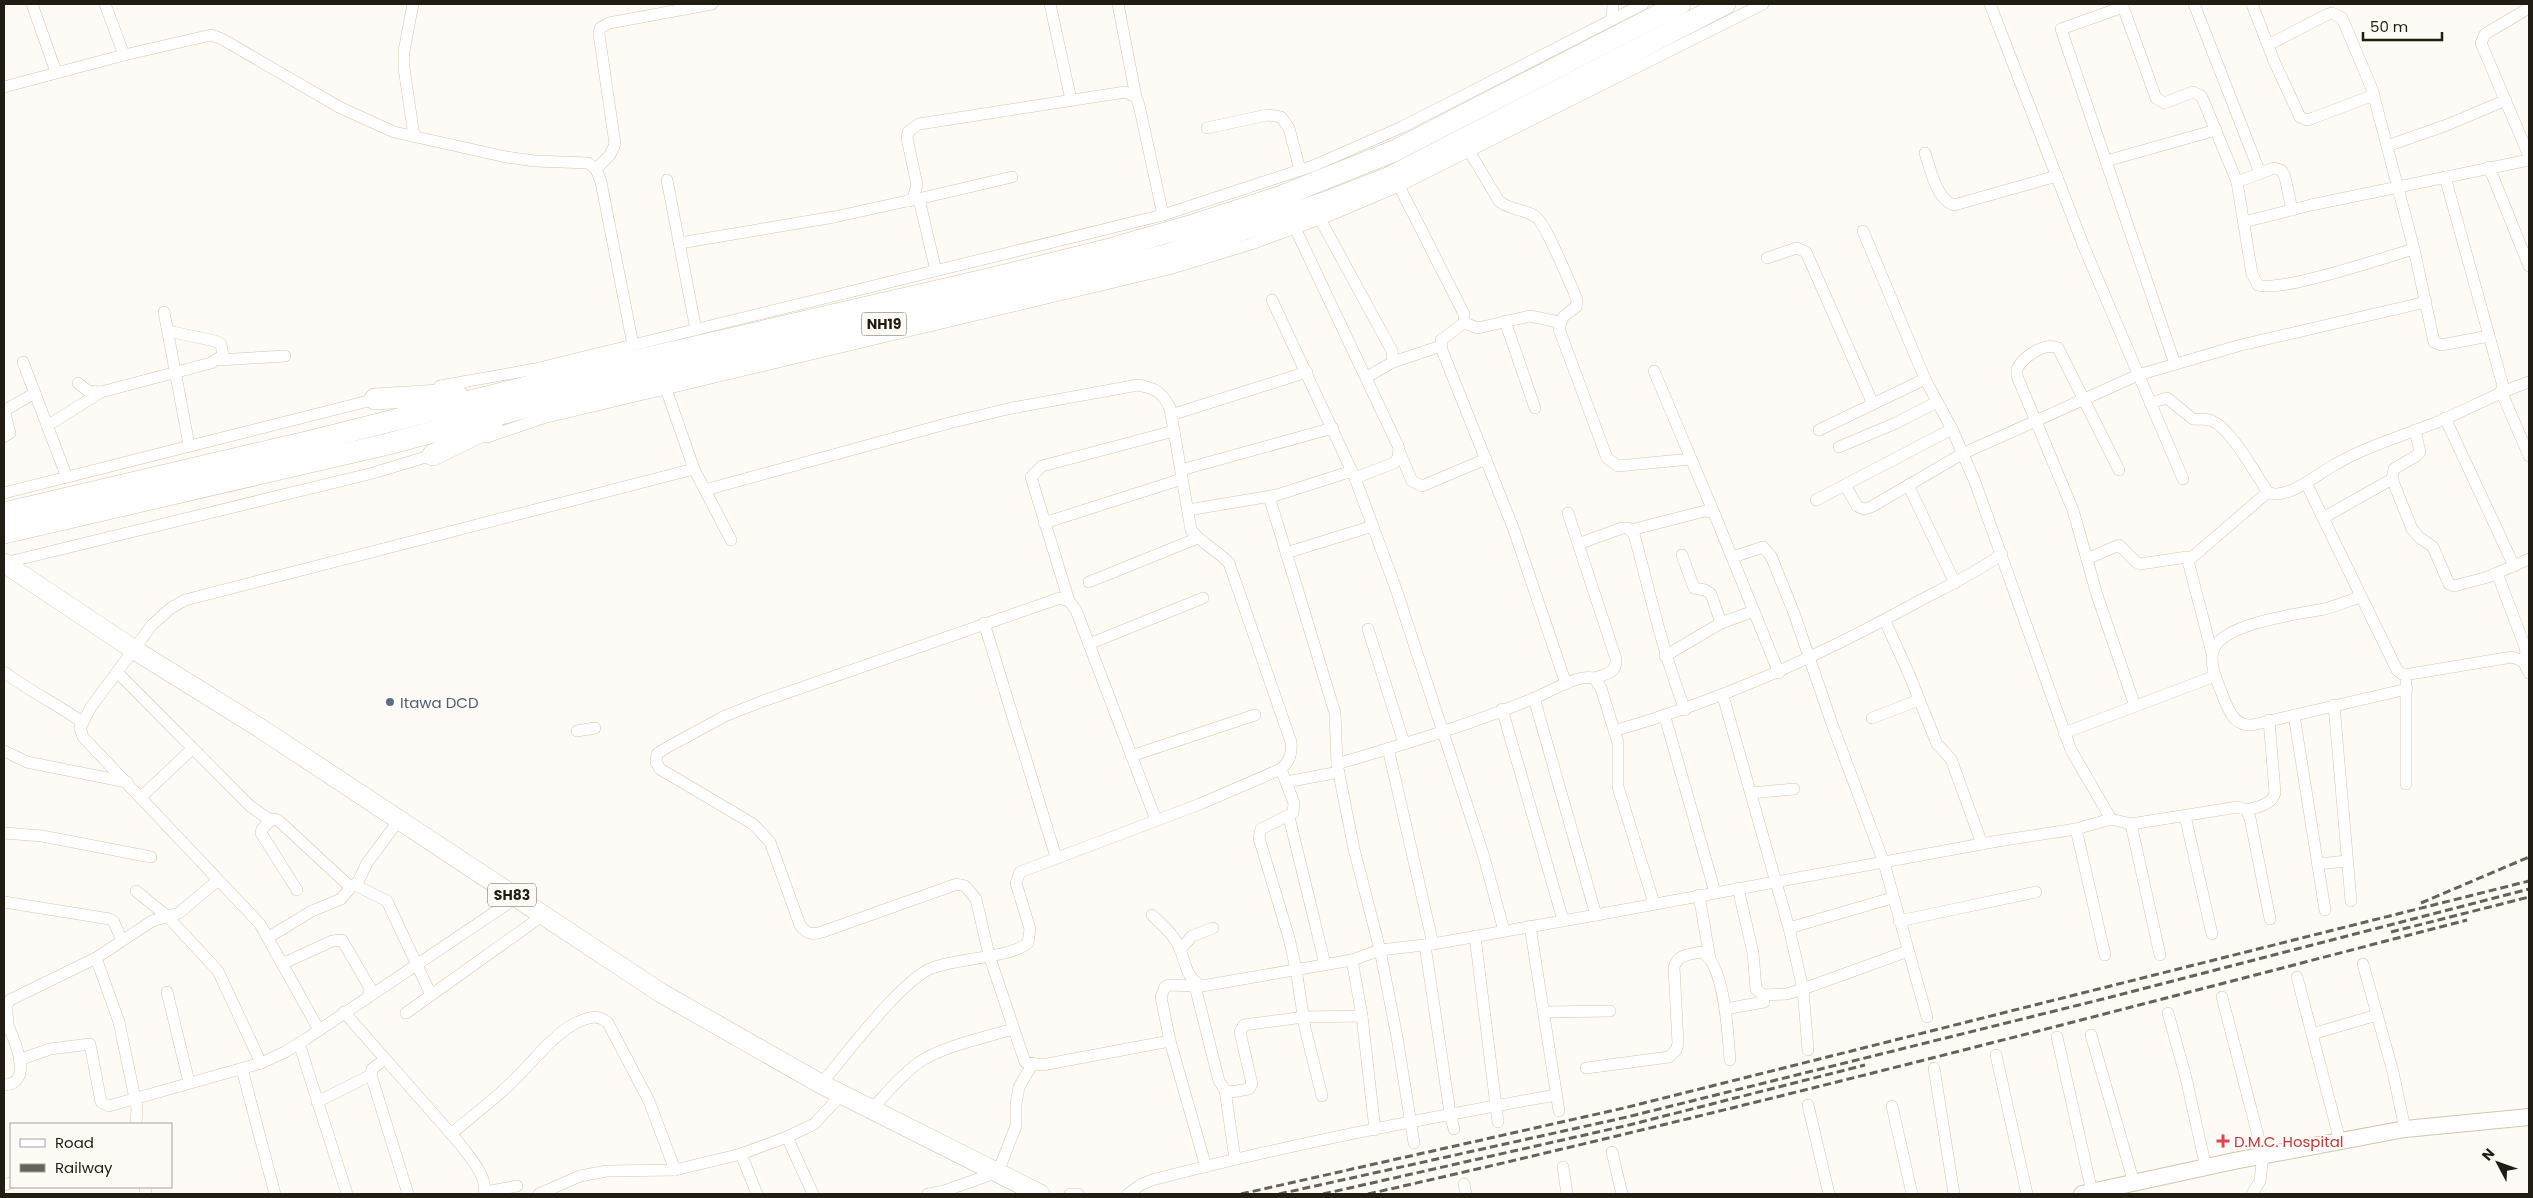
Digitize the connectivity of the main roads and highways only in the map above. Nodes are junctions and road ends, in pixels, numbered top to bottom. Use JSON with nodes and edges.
{"nodes":[{"id":1,"x":1680,"y":4,"type":"edge"},
{"id":2,"x":1725,"y":4,"type":"edge"},
{"id":3,"x":507,"y":392,"type":"junction"},
{"id":4,"x":375,"y":399,"type":"road end"},
{"id":5,"x":530,"y":406,"type":"junction"},
{"id":6,"x":433,"y":455,"type":"road end"},
{"id":7,"x":4,"y":513,"type":"edge"},
{"id":8,"x":4,"y":534,"type":"edge"},
{"id":9,"x":4,"y":563,"type":"edge"},
{"id":10,"x":1040,"y":1194,"type":"edge"}],
"edges":[{"from":1,"to":3,"type":"highway","number":"NH19"},
{"from":2,"to":5,"type":"highway","number":"NH19"},
{"from":3,"to":4,"type":"highway"},
{"from":3,"to":7,"type":"highway","number":"NH19"},
{"from":5,"to":6,"type":"highway"},
{"from":5,"to":8,"type":"highway","number":"NH19"},
{"from":9,"to":10,"type":"main road","number":"SH83"}]}
